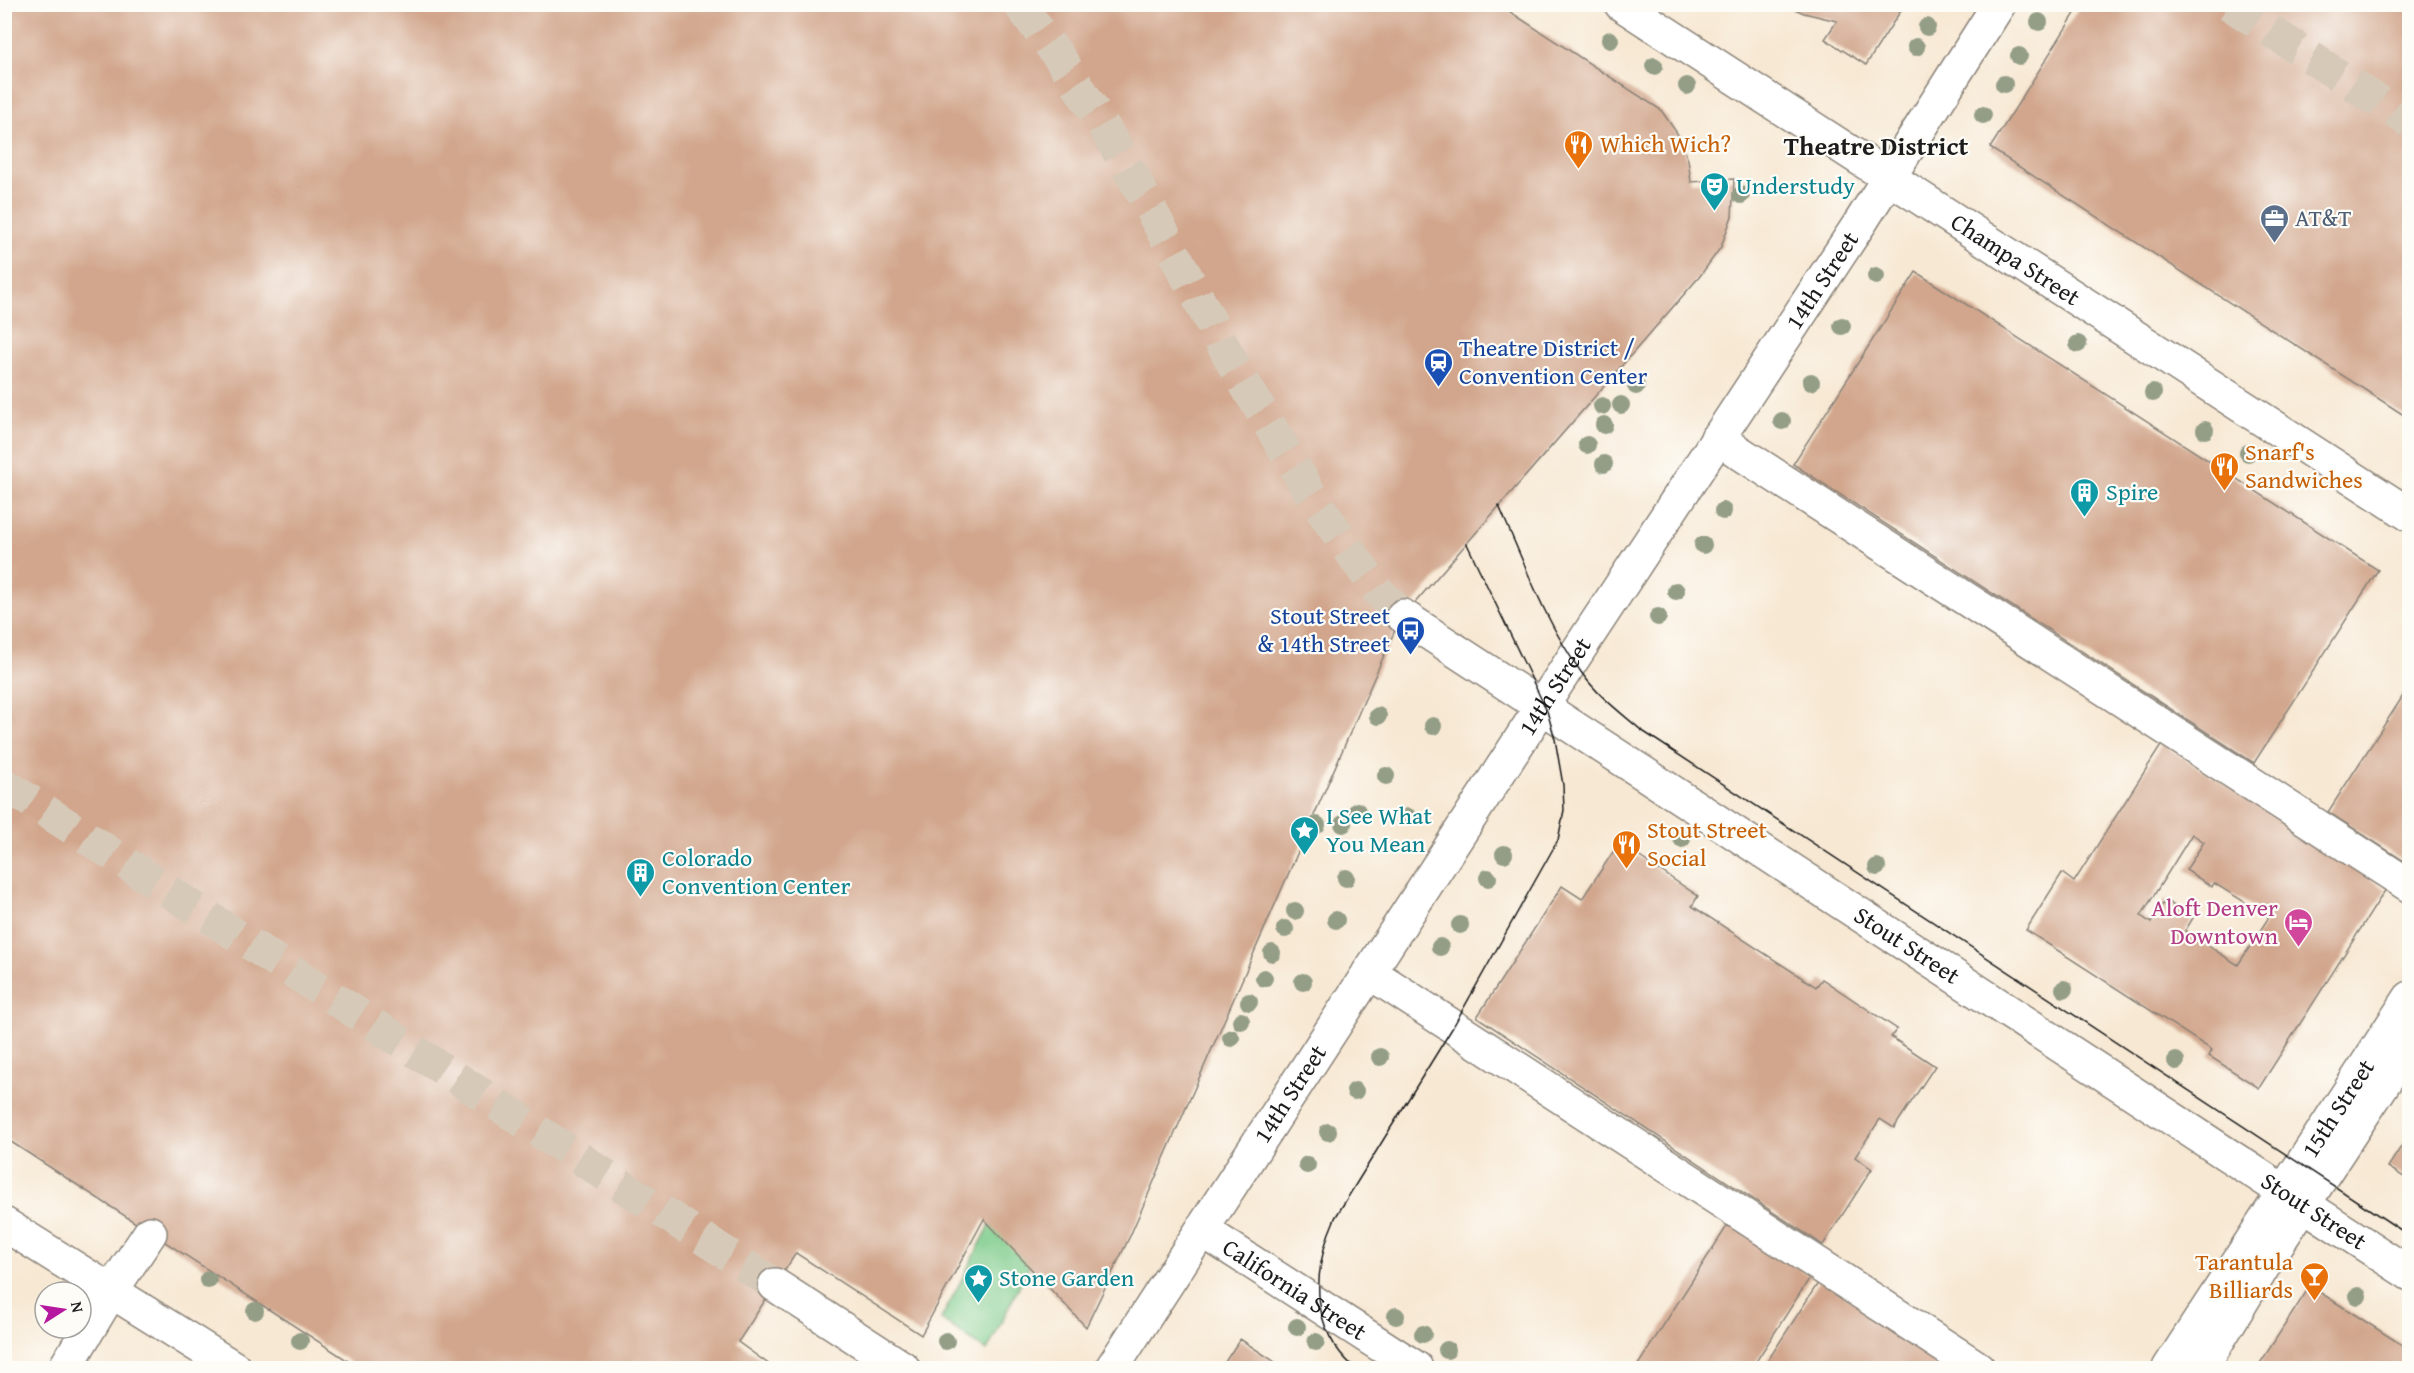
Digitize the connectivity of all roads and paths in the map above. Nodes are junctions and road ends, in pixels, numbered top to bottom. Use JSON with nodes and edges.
{"nodes":[{"id":1,"x":1621,"y":4,"type":"edge"},
{"id":2,"x":1999,"y":4,"type":"edge"},
{"id":3,"x":1889,"y":177,"type":"junction"},
{"id":4,"x":1717,"y":438,"type":"junction"},
{"id":5,"x":2409,"y":515,"type":"edge"},
{"id":6,"x":1403,"y":616,"type":"tunnel mouth"},
{"id":7,"x":1542,"y":707,"type":"junction"},
{"id":8,"x":2409,"y":886,"type":"edge"},
{"id":9,"x":1369,"y":972,"type":"junction"},
{"id":10,"x":2409,"y":998,"type":"edge"},
{"id":11,"x":2409,"y":1043,"type":"edge"},
{"id":12,"x":2293,"y":1198,"type":"junction"},
{"id":13,"x":4,"y":1224,"type":"edge"},
{"id":14,"x":1202,"y":1230,"type":"junction"},
{"id":15,"x":150,"y":1233,"type":"dead end"},
{"id":16,"x":2409,"y":1274,"type":"edge"},
{"id":17,"x":775,"y":1286,"type":"tunnel mouth"},
{"id":18,"x":112,"y":1290,"type":"junction"},
{"id":19,"x":65,"y":1368,"type":"edge"},
{"id":20,"x":234,"y":1368,"type":"edge"},
{"id":21,"x":903,"y":1368,"type":"edge"},
{"id":22,"x":1112,"y":1368,"type":"edge"},
{"id":23,"x":1416,"y":1368,"type":"edge"},
{"id":24,"x":1978,"y":1368,"type":"edge"},
{"id":25,"x":2169,"y":1368,"type":"edge"},
{"id":26,"x":2201,"y":1368,"type":"edge"}],
"edges":[{"from":1,"to":3,"type":"main road","name":"Champa Street"},
{"from":2,"to":3,"type":"main road","name":"14th Street"},
{"from":3,"to":4,"type":"main road","name":"14th Street"},
{"from":3,"to":5,"type":"main road","name":"Champa Street"},
{"from":4,"to":7,"type":"main road","name":"14th Street"},
{"from":4,"to":8,"type":"main road"},
{"from":6,"to":7,"type":"main road","name":"Stout Street"},
{"from":7,"to":9,"type":"main road","name":"14th Street"},
{"from":7,"to":12,"type":"main road","name":"Stout Street"},
{"from":9,"to":14,"type":"main road","name":"14th Street"},
{"from":9,"to":24,"type":"main road"},
{"from":10,"to":12,"type":"main road","name":"15th Street"},
{"from":11,"to":12,"type":"main road"},
{"from":12,"to":16,"type":"main road","name":"Stout Street"},
{"from":12,"to":25,"type":"main road","name":"15th Street"},
{"from":12,"to":26,"type":"main road"},
{"from":13,"to":18,"type":"main road"},
{"from":14,"to":22,"type":"main road","name":"14th Street"},
{"from":14,"to":23,"type":"main road","name":"California Street"},
{"from":15,"to":18,"type":"main road"},
{"from":17,"to":21,"type":"main road"},
{"from":18,"to":19,"type":"main road"},
{"from":18,"to":20,"type":"main road"}]}
